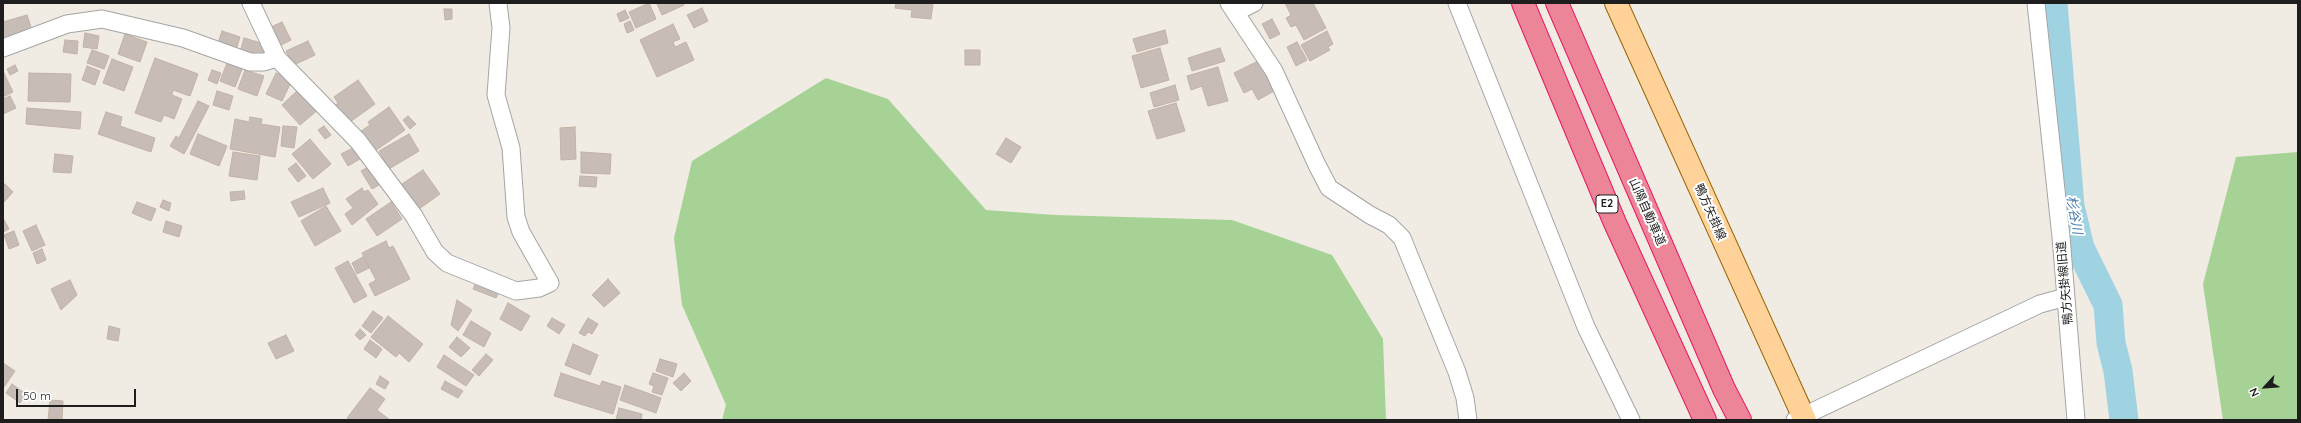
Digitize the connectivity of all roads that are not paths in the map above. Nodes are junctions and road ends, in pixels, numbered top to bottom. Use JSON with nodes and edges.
{"nodes":[{"id":1,"x":251,"y":3,"type":"edge"},
{"id":2,"x":498,"y":3,"type":"edge"},
{"id":3,"x":1254,"y":3,"type":"edge"},
{"id":4,"x":1457,"y":3,"type":"edge"},
{"id":5,"x":1523,"y":3,"type":"edge"},
{"id":6,"x":1557,"y":3,"type":"edge"},
{"id":7,"x":1616,"y":3,"type":"edge"},
{"id":8,"x":2036,"y":3,"type":"edge"},
{"id":9,"x":1232,"y":7,"type":"edge"},
{"id":10,"x":3,"y":48,"type":"edge"},
{"id":11,"x":277,"y":58,"type":"junction"},
{"id":12,"x":2066,"y":297,"type":"junction"},
{"id":13,"x":1701,"y":411,"type":"edge"},
{"id":14,"x":1801,"y":419,"type":"edge"},
{"id":15,"x":1468,"y":420,"type":"edge"},
{"id":16,"x":1631,"y":420,"type":"edge"},
{"id":17,"x":1740,"y":420,"type":"edge"},
{"id":18,"x":2076,"y":420,"type":"edge"}],
"edges":[{"from":1,"to":11,"type":"street"},
{"from":2,"to":11,"type":"street"},
{"from":3,"to":9,"type":"street"},
{"from":4,"to":16,"type":"street"},
{"from":5,"to":13,"type":"highway","number":"E2"},
{"from":6,"to":17,"type":"highway","name":"山陽自動車道"},
{"from":7,"to":14,"type":"main road","name":"鴨方矢掛線"},
{"from":8,"to":12,"type":"street","name":"鴨方矢掛線旧道"},
{"from":9,"to":15,"type":"street"},
{"from":10,"to":11,"type":"street"},
{"from":12,"to":14,"type":"street"},
{"from":12,"to":18,"type":"street","name":"鴨方矢掛線旧道"}]}
